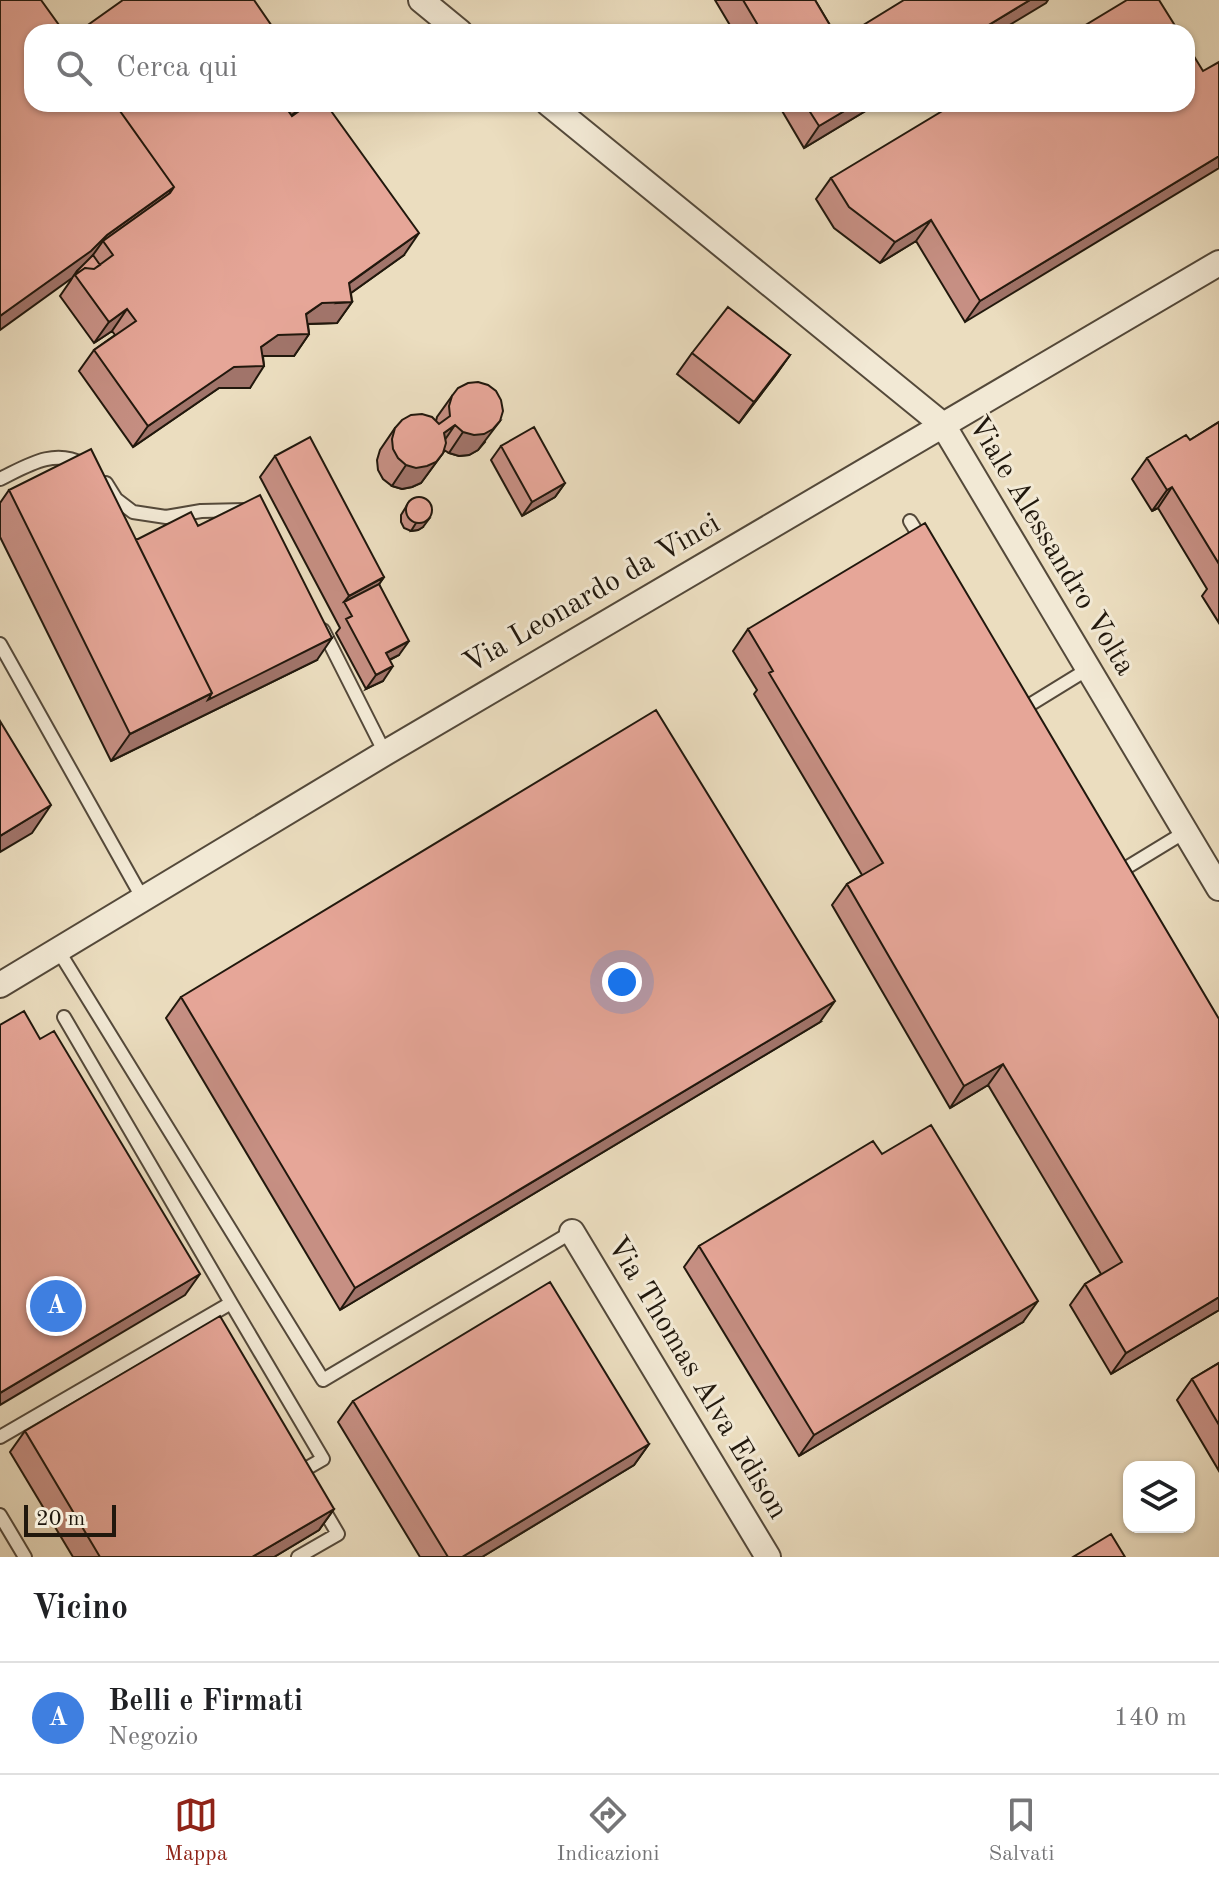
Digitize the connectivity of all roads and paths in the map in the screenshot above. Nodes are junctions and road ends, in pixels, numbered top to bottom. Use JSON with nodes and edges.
{"nodes":[{"id":1,"x":421,"y":0,"type":"edge"},
{"id":2,"x":450,"y":24,"type":"edge"},
{"id":3,"x":559,"y":112,"type":"edge"},
{"id":4,"x":1219,"y":263,"type":"edge"},
{"id":5,"x":943,"y":425,"type":"junction"},
{"id":6,"x":0,"y":479,"type":"edge"},
{"id":7,"x":260,"y":510,"type":"edge"},
{"id":8,"x":910,"y":521,"type":"dead end"},
{"id":9,"x":926,"y":547,"type":"edge"},
{"id":10,"x":320,"y":624,"type":"edge"},
{"id":11,"x":0,"y":644,"type":"edge"},
{"id":12,"x":1088,"y":669,"type":"junction"},
{"id":13,"x":1015,"y":695,"type":"edge"},
{"id":14,"x":1023,"y":709,"type":"junction"},
{"id":15,"x":1031,"y":722,"type":"edge"},
{"id":16,"x":385,"y":753,"type":"junction"},
{"id":17,"x":1185,"y":832,"type":"junction"},
{"id":18,"x":1112,"y":857,"type":"edge"},
{"id":19,"x":1121,"y":871,"type":"junction"},
{"id":20,"x":1129,"y":884,"type":"edge"},
{"id":21,"x":1219,"y":888,"type":"edge"},
{"id":22,"x":143,"y":899,"type":"junction"},
{"id":23,"x":58,"y":950,"type":"junction"},
{"id":24,"x":0,"y":985,"type":"edge"},
{"id":25,"x":64,"y":1017,"type":"dead end"},
{"id":26,"x":572,"y":1232,"type":"joint"},
{"id":27,"x":231,"y":1303,"type":"junction"},
{"id":28,"x":0,"y":1437,"type":"edge"},
{"id":29,"x":309,"y":1484,"type":"edge"},
{"id":30,"x":316,"y":1496,"type":"edge"},
{"id":31,"x":0,"y":1515,"type":"edge"},
{"id":32,"x":25,"y":1557,"type":"edge"},
{"id":33,"x":298,"y":1557,"type":"edge"},
{"id":34,"x":768,"y":1557,"type":"edge"}],
"edges":[{"from":1,"to":2,"type":"street"},
{"from":3,"to":5,"type":"street","name":"Viale Alessandro Volta"},
{"from":4,"to":5,"type":"street","name":"Via Leonardo da Vinci"},
{"from":5,"to":12,"type":"street","name":"Viale Alessandro Volta"},
{"from":5,"to":16,"type":"street","name":"Via Leonardo da Vinci"},
{"from":6,"to":7,"type":"lane"},
{"from":8,"to":9,"type":"lane"},
{"from":10,"to":16,"type":"lane"},
{"from":11,"to":22,"type":"lane"},
{"from":12,"to":14,"type":"lane"},
{"from":12,"to":17,"type":"street","name":"Viale Alessandro Volta"},
{"from":13,"to":14,"type":"lane"},
{"from":14,"to":15,"type":"lane"},
{"from":16,"to":22,"type":"street","name":"Via Leonardo da Vinci"},
{"from":17,"to":19,"type":"lane"},
{"from":17,"to":21,"type":"street","name":"Viale Alessandro Volta"},
{"from":18,"to":19,"type":"lane"},
{"from":19,"to":20,"type":"lane"},
{"from":22,"to":23,"type":"street","name":"Via Leonardo da Vinci"},
{"from":23,"to":24,"type":"street","name":"Via Leonardo da Vinci"},
{"from":23,"to":26,"type":"lane"},
{"from":25,"to":27,"type":"lane"},
{"from":26,"to":34,"type":"street","name":"Via Thomas Alva Edison"},
{"from":27,"to":28,"type":"lane"},
{"from":27,"to":29,"type":"lane"},
{"from":30,"to":33,"type":"lane"},
{"from":31,"to":32,"type":"lane"}]}
